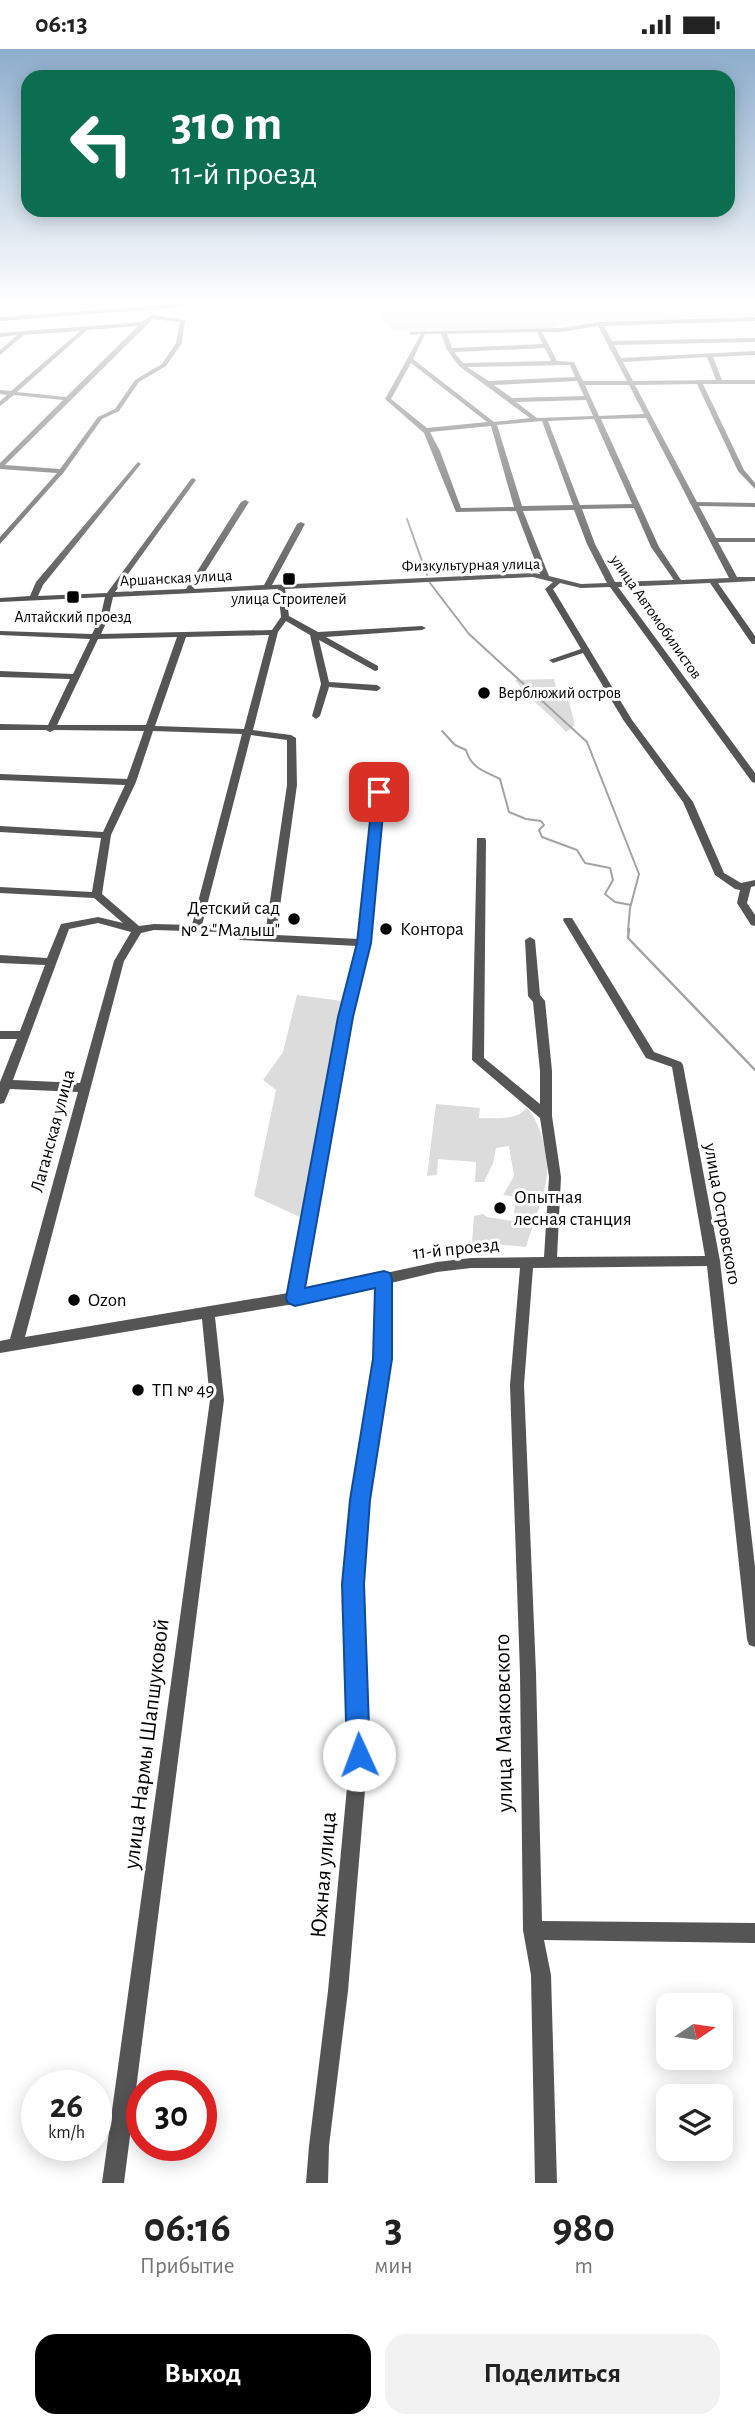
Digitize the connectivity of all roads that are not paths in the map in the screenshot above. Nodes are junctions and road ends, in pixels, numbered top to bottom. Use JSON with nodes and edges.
{"nodes":[{"id":1,"x":65,"y":401,"type":"edge"},
{"id":2,"x":123,"y":401,"type":"edge"},
{"id":3,"x":390,"y":401,"type":"edge"},
{"id":4,"x":463,"y":401,"type":"edge"},
{"id":5,"x":511,"y":401,"type":"edge"},
{"id":6,"x":590,"y":401,"type":"edge"},
{"id":7,"x":641,"y":401,"type":"edge"},
{"id":8,"x":708,"y":401,"type":"edge"},
{"id":9,"x":649,"y":415,"type":"junction"},
{"id":10,"x":597,"y":416,"type":"junction"},
{"id":11,"x":539,"y":419,"type":"junction"},
{"id":12,"x":494,"y":425,"type":"junction"},
{"id":13,"x":426,"y":430,"type":"junction"},
{"id":14,"x":138,"y":464,"type":"dead end"},
{"id":15,"x":0,"y":467,"type":"edge"},
{"id":16,"x":62,"y":471,"type":"junction"},
{"id":17,"x":193,"y":480,"type":"dead end"},
{"id":18,"x":755,"y":487,"type":"edge"},
{"id":19,"x":245,"y":502,"type":"dead end"},
{"id":20,"x":696,"y":504,"type":"junction"},
{"id":21,"x":755,"y":505,"type":"edge"},
{"id":22,"x":637,"y":506,"type":"junction"},
{"id":23,"x":577,"y":508,"type":"junction"},
{"id":24,"x":519,"y":510,"type":"junction"},
{"id":25,"x":300,"y":524,"type":"dead end"},
{"id":26,"x":714,"y":540,"type":"junction"},
{"id":27,"x":755,"y":540,"type":"edge"},
{"id":28,"x":0,"y":542,"type":"edge"},
{"id":29,"x":545,"y":576,"type":"junction"},
{"id":30,"x":734,"y":579,"type":"junction"},
{"id":31,"x":755,"y":579,"type":"edge"},
{"id":32,"x":712,"y":580,"type":"junction"},
{"id":33,"x":557,"y":582,"type":"junction"},
{"id":34,"x":679,"y":582,"type":"junction"},
{"id":35,"x":354,"y":583,"type":"joint"},
{"id":36,"x":612,"y":585,"type":"junction"},
{"id":37,"x":281,"y":586,"type":"junction"},
{"id":38,"x":267,"y":587,"type":"junction"},
{"id":39,"x":189,"y":591,"type":"junction"},
{"id":40,"x":110,"y":596,"type":"junction"},
{"id":41,"x":0,"y":600,"type":"edge"},
{"id":42,"x":32,"y":600,"type":"junction"},
{"id":43,"x":285,"y":617,"type":"junction"},
{"id":44,"x":422,"y":628,"type":"dead end"},
{"id":45,"x":274,"y":632,"type":"junction"},
{"id":46,"x":0,"y":633,"type":"edge"},
{"id":47,"x":314,"y":635,"type":"junction"},
{"id":48,"x":182,"y":636,"type":"junction"},
{"id":49,"x":95,"y":637,"type":"junction"},
{"id":50,"x":755,"y":642,"type":"edge"},
{"id":51,"x":586,"y":650,"type":"junction"},
{"id":52,"x":553,"y":660,"type":"dead end"},
{"id":53,"x":375,"y":668,"type":"dead end"},
{"id":54,"x":0,"y":674,"type":"edge"},
{"id":55,"x":75,"y":677,"type":"junction"},
{"id":56,"x":325,"y":684,"type":"junction"},
{"id":57,"x":377,"y":688,"type":"dead end"},
{"id":58,"x":316,"y":716,"type":"dead end"},
{"id":59,"x":0,"y":727,"type":"edge"},
{"id":60,"x":150,"y":728,"type":"junction"},
{"id":61,"x":50,"y":729,"type":"junction"},
{"id":62,"x":249,"y":732,"type":"junction"},
{"id":63,"x":0,"y":777,"type":"edge"},
{"id":64,"x":755,"y":780,"type":"edge"},
{"id":65,"x":131,"y":782,"type":"junction"},
{"id":66,"x":379,"y":792,"type":"dead end"},
{"id":67,"x":0,"y":829,"type":"edge"},
{"id":68,"x":106,"y":835,"type":"junction"},
{"id":69,"x":481,"y":840,"type":"dead end"},
{"id":70,"x":747,"y":885,"type":"edge"},
{"id":71,"x":0,"y":890,"type":"edge"},
{"id":72,"x":97,"y":895,"type":"junction"},
{"id":73,"x":568,"y":920,"type":"dead end"},
{"id":74,"x":755,"y":923,"type":"edge"},
{"id":75,"x":196,"y":928,"type":"junction"},
{"id":76,"x":137,"y":930,"type":"junction"},
{"id":77,"x":270,"y":937,"type":"junction"},
{"id":78,"x":530,"y":940,"type":"dead end"},
{"id":79,"x":364,"y":943,"type":"junction"},
{"id":80,"x":0,"y":959,"type":"edge"},
{"id":81,"x":50,"y":962,"type":"junction"},
{"id":82,"x":0,"y":1035,"type":"edge"},
{"id":83,"x":23,"y":1035,"type":"junction"},
{"id":84,"x":5,"y":1084,"type":"junction"},
{"id":85,"x":85,"y":1088,"type":"junction"},
{"id":86,"x":0,"y":1100,"type":"edge"},
{"id":87,"x":546,"y":1116,"type":"junction"},
{"id":88,"x":713,"y":1261,"type":"junction"},
{"id":89,"x":527,"y":1262,"type":"junction"},
{"id":90,"x":550,"y":1262,"type":"junction"},
{"id":91,"x":384,"y":1279,"type":"junction"},
{"id":92,"x":295,"y":1298,"type":"junction"},
{"id":93,"x":208,"y":1312,"type":"junction"},
{"id":94,"x":16,"y":1345,"type":"junction"},
{"id":95,"x":0,"y":1347,"type":"edge"},
{"id":96,"x":755,"y":1639,"type":"edge"},
{"id":97,"x":533,"y":1930,"type":"junction"},
{"id":98,"x":755,"y":1933,"type":"edge"},
{"id":99,"x":113,"y":2183,"type":"edge"},
{"id":100,"x":317,"y":2183,"type":"edge"},
{"id":101,"x":546,"y":2183,"type":"edge"}],
"edges":[{"from":1,"to":15,"type":"street"},
{"from":2,"to":16,"type":"street"},
{"from":3,"to":13,"type":"street"},
{"from":4,"to":12,"type":"street"},
{"from":5,"to":11,"type":"street"},
{"from":6,"to":10,"type":"street"},
{"from":7,"to":9,"type":"street"},
{"from":8,"to":18,"type":"street"},
{"from":9,"to":10,"type":"street"},
{"from":9,"to":20,"type":"street"},
{"from":10,"to":11,"type":"street"},
{"from":10,"to":22,"type":"street"},
{"from":11,"to":12,"type":"street"},
{"from":11,"to":23,"type":"street","name":"улица Автомобилистов"},
{"from":12,"to":13,"type":"street"},
{"from":12,"to":24,"type":"street"},
{"from":13,"to":24,"type":"street"},
{"from":14,"to":42,"type":"street"},
{"from":15,"to":16,"type":"street"},
{"from":16,"to":28,"type":"street"},
{"from":17,"to":40,"type":"street"},
{"from":19,"to":39,"type":"street"},
{"from":20,"to":21,"type":"street"},
{"from":20,"to":26,"type":"street"},
{"from":22,"to":23,"type":"street"},
{"from":22,"to":34,"type":"street"},
{"from":23,"to":24,"type":"street"},
{"from":23,"to":36,"type":"street","name":"улица Автомобилистов"},
{"from":24,"to":29,"type":"street"},
{"from":25,"to":38,"type":"street"},
{"from":26,"to":27,"type":"street"},
{"from":26,"to":30,"type":"street"},
{"from":29,"to":33,"type":"street","name":"Физкультурная улица"},
{"from":29,"to":35,"type":"street","name":"Физкультурная улица"},
{"from":30,"to":31,"type":"street","name":"Физкультурная улица"},
{"from":30,"to":32,"type":"street","name":"Физкультурная улица"},
{"from":32,"to":34,"type":"street","name":"Физкультурная улица"},
{"from":32,"to":50,"type":"street"},
{"from":33,"to":36,"type":"street","name":"Физкультурная улица"},
{"from":33,"to":51,"type":"street"},
{"from":34,"to":36,"type":"street","name":"Физкультурная улица"},
{"from":35,"to":37,"type":"street","name":"Аршанская улица"},
{"from":36,"to":64,"type":"street","name":"улица Автомобилистов"},
{"from":37,"to":38,"type":"street","name":"Аршанская улица"},
{"from":37,"to":43,"type":"street"},
{"from":38,"to":39,"type":"street","name":"Аршанская улица"},
{"from":39,"to":40,"type":"street","name":"Аршанская улица"},
{"from":40,"to":42,"type":"street","name":"Аршанская улица"},
{"from":40,"to":49,"type":"street"},
{"from":41,"to":42,"type":"street","name":"Аршанская улица"},
{"from":43,"to":45,"type":"street"},
{"from":43,"to":47,"type":"street"},
{"from":44,"to":47,"type":"street"},
{"from":45,"to":48,"type":"street"},
{"from":45,"to":62,"type":"street"},
{"from":46,"to":49,"type":"street"},
{"from":47,"to":53,"type":"street"},
{"from":47,"to":56,"type":"street"},
{"from":48,"to":49,"type":"street"},
{"from":48,"to":60,"type":"street"},
{"from":49,"to":55,"type":"street"},
{"from":51,"to":52,"type":"street"},
{"from":51,"to":70,"type":"street"},
{"from":54,"to":55,"type":"street"},
{"from":55,"to":61,"type":"street"},
{"from":56,"to":57,"type":"street"},
{"from":56,"to":58,"type":"street"},
{"from":59,"to":61,"type":"street"},
{"from":60,"to":61,"type":"street"},
{"from":60,"to":62,"type":"street"},
{"from":60,"to":65,"type":"street"},
{"from":62,"to":75,"type":"street"},
{"from":62,"to":77,"type":"street"},
{"from":63,"to":65,"type":"street"},
{"from":65,"to":68,"type":"street"},
{"from":66,"to":79,"type":"street"},
{"from":67,"to":68,"type":"street"},
{"from":68,"to":72,"type":"street"},
{"from":69,"to":87,"type":"street"},
{"from":70,"to":74,"type":"street"},
{"from":71,"to":72,"type":"street"},
{"from":72,"to":76,"type":"street"},
{"from":73,"to":88,"type":"street","name":"улица Островского"},
{"from":75,"to":76,"type":"street"},
{"from":75,"to":77,"type":"street"},
{"from":76,"to":81,"type":"street"},
{"from":76,"to":85,"type":"street","name":"Лаганская улица"},
{"from":77,"to":79,"type":"street"},
{"from":78,"to":87,"type":"street"},
{"from":79,"to":92,"type":"street"},
{"from":80,"to":81,"type":"street"},
{"from":81,"to":83,"type":"street"},
{"from":82,"to":83,"type":"street"},
{"from":83,"to":84,"type":"street"},
{"from":84,"to":85,"type":"street"},
{"from":84,"to":86,"type":"street"},
{"from":85,"to":94,"type":"street","name":"Лаганская улица"},
{"from":87,"to":90,"type":"street"},
{"from":88,"to":90,"type":"street","name":"11-й проезд"},
{"from":88,"to":96,"type":"street","name":"улица Островского"},
{"from":89,"to":90,"type":"street","name":"11-й проезд"},
{"from":89,"to":91,"type":"street","name":"11-й проезд"},
{"from":89,"to":97,"type":"street","name":"улица Маяковского"},
{"from":91,"to":92,"type":"street","name":"11-й проезд"},
{"from":91,"to":100,"type":"street","name":"Южная улица"},
{"from":92,"to":93,"type":"street","name":"11-й проезд"},
{"from":93,"to":94,"type":"street","name":"11-й проезд"},
{"from":93,"to":99,"type":"street","name":"улица Нармы Шапшуковой"},
{"from":94,"to":95,"type":"street","name":"11-й проезд"},
{"from":97,"to":98,"type":"street"},
{"from":97,"to":101,"type":"street","name":"улица Маяковского"}]}
